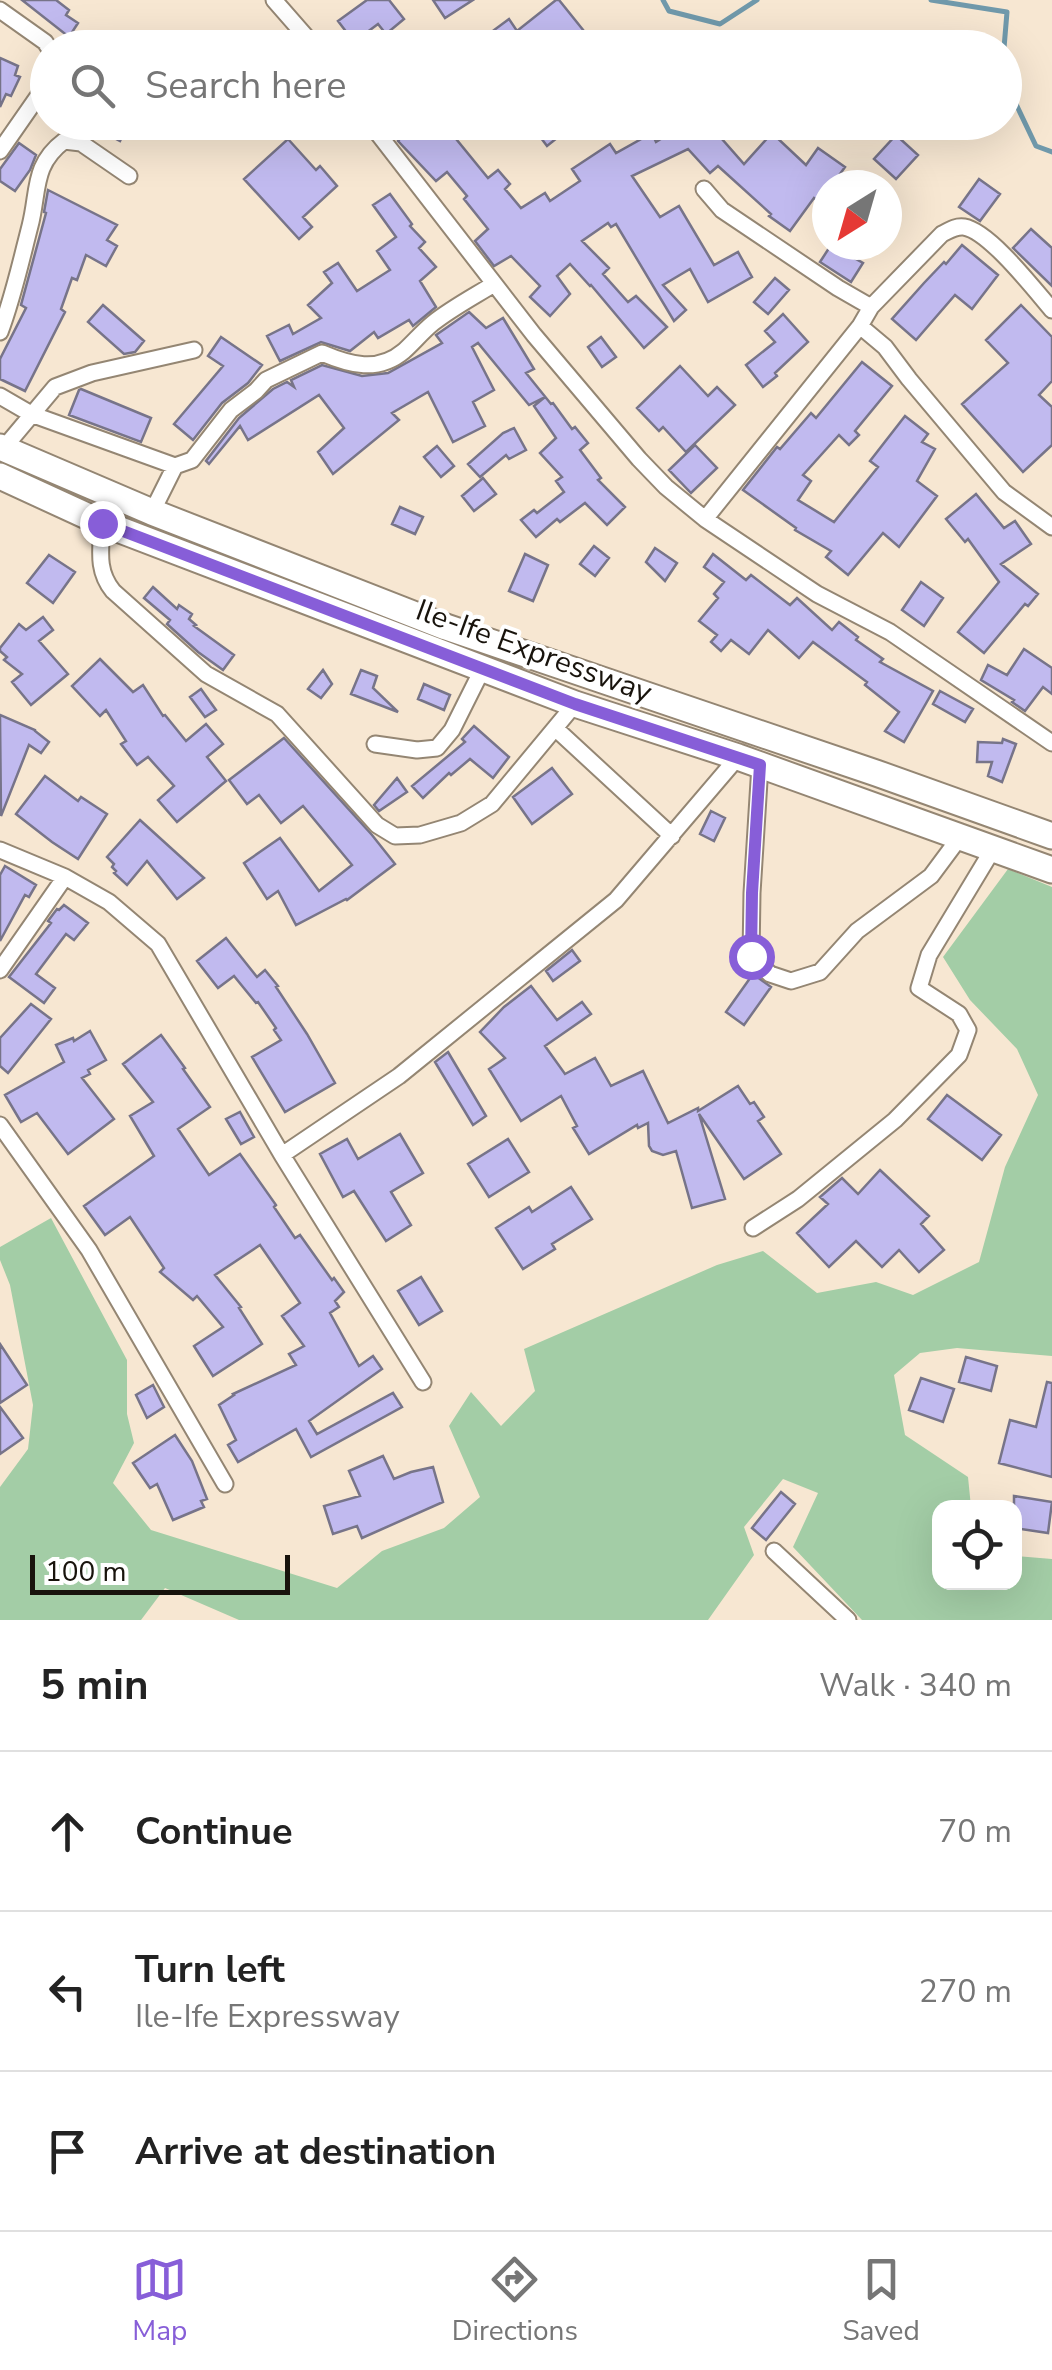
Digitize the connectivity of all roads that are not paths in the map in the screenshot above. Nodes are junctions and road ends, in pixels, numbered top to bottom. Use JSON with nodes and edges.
{"nodes":[{"id":1,"x":274,"y":0,"type":"edge"},
{"id":2,"x":0,"y":10,"type":"edge"},
{"id":3,"x":300,"y":30,"type":"edge"},
{"id":4,"x":30,"y":31,"type":"edge"},
{"id":5,"x":30,"y":108,"type":"edge"},
{"id":6,"x":383,"y":140,"type":"edge"},
{"id":7,"x":0,"y":151,"type":"edge"},
{"id":8,"x":129,"y":176,"type":"dead end"},
{"id":9,"x":704,"y":189,"type":"dead end"},
{"id":10,"x":494,"y":284,"type":"junction"},
{"id":11,"x":872,"y":307,"type":"junction"},
{"id":12,"x":1052,"y":310,"type":"edge"},
{"id":13,"x":860,"y":326,"type":"junction"},
{"id":14,"x":0,"y":332,"type":"edge"},
{"id":15,"x":194,"y":350,"type":"dead end"},
{"id":16,"x":0,"y":396,"type":"edge"},
{"id":17,"x":32,"y":414,"type":"junction"},
{"id":18,"x":2,"y":448,"type":"edge"},
{"id":19,"x":176,"y":466,"type":"junction"},
{"id":20,"x":0,"y":476,"type":"edge"},
{"id":21,"x":152,"y":512,"type":"junction"},
{"id":22,"x":705,"y":518,"type":"junction"},
{"id":23,"x":102,"y":523,"type":"junction"},
{"id":24,"x":1052,"y":527,"type":"edge"},
{"id":25,"x":483,"y":668,"type":"junction"},
{"id":26,"x":575,"y":704,"type":"junction"},
{"id":27,"x":555,"y":728,"type":"junction"},
{"id":28,"x":1052,"y":743,"type":"edge"},
{"id":29,"x":375,"y":744,"type":"dead end"},
{"id":30,"x":749,"y":761,"type":"junction"},
{"id":31,"x":876,"y":773,"type":"junction"},
{"id":32,"x":860,"y":801,"type":"junction"},
{"id":33,"x":672,"y":836,"type":"junction"},
{"id":34,"x":1052,"y":836,"type":"edge"},
{"id":35,"x":960,"y":838,"type":"junction"},
{"id":36,"x":993,"y":849,"type":"junction"},
{"id":37,"x":0,"y":850,"type":"edge"},
{"id":38,"x":1052,"y":870,"type":"edge"},
{"id":39,"x":65,"y":877,"type":"junction"},
{"id":40,"x":0,"y":970,"type":"edge"},
{"id":41,"x":0,"y":1125,"type":"edge"},
{"id":42,"x":282,"y":1155,"type":"junction"},
{"id":43,"x":753,"y":1228,"type":"dead end"},
{"id":44,"x":423,"y":1382,"type":"dead end"},
{"id":45,"x":225,"y":1484,"type":"dead end"},
{"id":46,"x":774,"y":1551,"type":"dead end"},
{"id":47,"x":848,"y":1620,"type":"edge"}],
"edges":[{"from":1,"to":3,"type":"street"},
{"from":2,"to":4,"type":"street"},
{"from":5,"to":7,"type":"street"},
{"from":6,"to":10,"type":"street"},
{"from":8,"to":14,"type":"street"},
{"from":9,"to":11,"type":"street"},
{"from":10,"to":19,"type":"street"},
{"from":10,"to":22,"type":"street"},
{"from":11,"to":12,"type":"street"},
{"from":11,"to":13,"type":"street"},
{"from":13,"to":22,"type":"street"},
{"from":13,"to":24,"type":"street"},
{"from":15,"to":17,"type":"street"},
{"from":16,"to":17,"type":"street"},
{"from":17,"to":18,"type":"street"},
{"from":17,"to":19,"type":"street"},
{"from":18,"to":21,"type":"main road","name":"Ile-Ife Expressway"},
{"from":19,"to":21,"type":"street"},
{"from":20,"to":23,"type":"main road","name":"Ile-Ife Expressway"},
{"from":21,"to":31,"type":"main road","name":"Ile-Ife Expressway"},
{"from":22,"to":28,"type":"street"},
{"from":23,"to":25,"type":"main road","name":"Ile-Ife Expressway"},
{"from":23,"to":27,"type":"street"},
{"from":25,"to":26,"type":"main road","name":"Ile-Ife Expressway"},
{"from":25,"to":29,"type":"street"},
{"from":26,"to":27,"type":"street"},
{"from":26,"to":30,"type":"main road","name":"Ile-Ife Expressway"},
{"from":27,"to":33,"type":"street"},
{"from":30,"to":32,"type":"main road","name":"Ile-Ife Expressway"},
{"from":30,"to":33,"type":"street"},
{"from":30,"to":35,"type":"street"},
{"from":31,"to":32,"type":"main road"},
{"from":31,"to":34,"type":"main road","name":"Ile-Ife Expressway"},
{"from":32,"to":35,"type":"main road","name":"Ile-Ife Expressway"},
{"from":33,"to":42,"type":"street"},
{"from":35,"to":36,"type":"main road","name":"Ile-Ife Expressway"},
{"from":36,"to":38,"type":"main road","name":"Ile-Ife Expressway"},
{"from":36,"to":43,"type":"street"},
{"from":37,"to":39,"type":"street"},
{"from":39,"to":40,"type":"street"},
{"from":39,"to":42,"type":"street"},
{"from":41,"to":45,"type":"street"},
{"from":42,"to":44,"type":"street"},
{"from":46,"to":47,"type":"street"}]}
